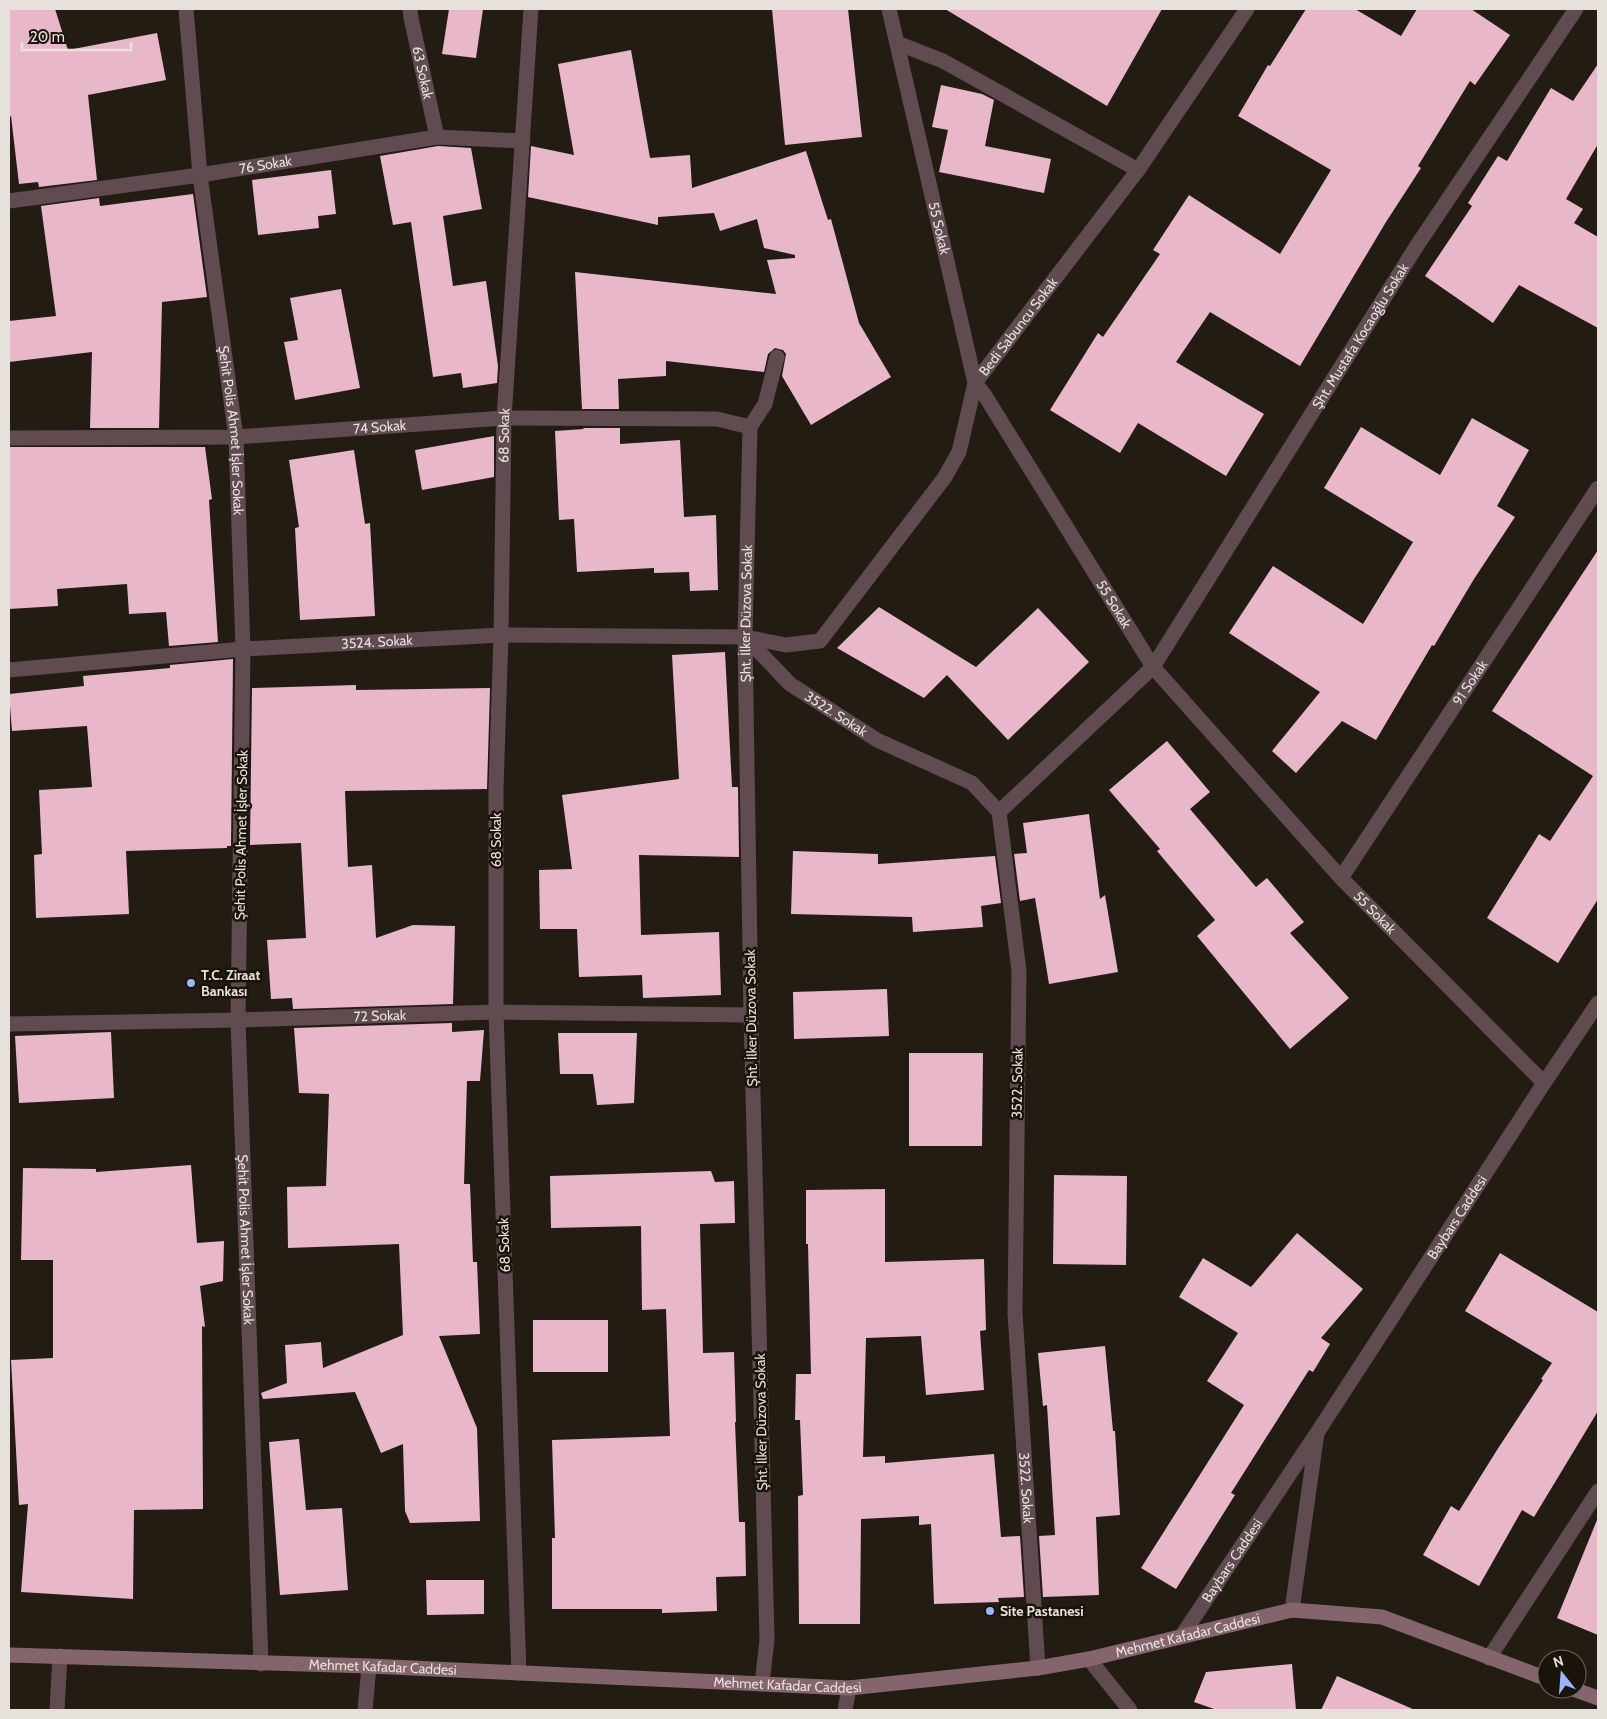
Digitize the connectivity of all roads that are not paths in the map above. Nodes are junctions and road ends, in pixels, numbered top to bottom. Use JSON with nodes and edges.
{"nodes":[{"id":1,"x":186,"y":9,"type":"edge"},
{"id":2,"x":410,"y":9,"type":"edge"},
{"id":3,"x":532,"y":9,"type":"edge"},
{"id":4,"x":889,"y":9,"type":"edge"},
{"id":5,"x":1247,"y":9,"type":"edge"},
{"id":6,"x":1576,"y":9,"type":"edge"},
{"id":7,"x":897,"y":43,"type":"junction"},
{"id":8,"x":437,"y":137,"type":"junction"},
{"id":9,"x":523,"y":141,"type":"junction"},
{"id":10,"x":1138,"y":170,"type":"junction"},
{"id":11,"x":200,"y":175,"type":"junction"},
{"id":12,"x":9,"y":201,"type":"edge"},
{"id":13,"x":777,"y":357,"type":"dead end"},
{"id":14,"x":975,"y":383,"type":"junction"},
{"id":15,"x":504,"y":418,"type":"junction"},
{"id":16,"x":750,"y":427,"type":"junction"},
{"id":17,"x":236,"y":437,"type":"junction"},
{"id":18,"x":9,"y":438,"type":"edge"},
{"id":19,"x":1598,"y":488,"type":"edge"},
{"id":20,"x":501,"y":635,"type":"junction"},
{"id":21,"x":745,"y":637,"type":"junction"},
{"id":22,"x":243,"y":649,"type":"junction"},
{"id":23,"x":1153,"y":668,"type":"junction"},
{"id":24,"x":9,"y":670,"type":"edge"},
{"id":25,"x":999,"y":812,"type":"junction"},
{"id":26,"x":1341,"y":878,"type":"junction"},
{"id":27,"x":1597,"y":1008,"type":"edge"},
{"id":28,"x":496,"y":1012,"type":"junction"},
{"id":29,"x":751,"y":1014,"type":"junction"},
{"id":30,"x":238,"y":1020,"type":"junction"},
{"id":31,"x":9,"y":1024,"type":"edge"},
{"id":32,"x":1544,"y":1083,"type":"junction"},
{"id":33,"x":1317,"y":1433,"type":"junction"},
{"id":34,"x":1598,"y":1490,"type":"edge"},
{"id":35,"x":1292,"y":1610,"type":"junction"},
{"id":36,"x":1181,"y":1637,"type":"junction"},
{"id":37,"x":9,"y":1655,"type":"edge"},
{"id":38,"x":60,"y":1656,"type":"junction"},
{"id":39,"x":1490,"y":1658,"type":"junction"},
{"id":40,"x":1089,"y":1659,"type":"junction"},
{"id":41,"x":260,"y":1664,"type":"junction"},
{"id":42,"x":369,"y":1666,"type":"junction"},
{"id":43,"x":1038,"y":1668,"type":"junction"},
{"id":44,"x":519,"y":1672,"type":"junction"},
{"id":45,"x":1537,"y":1675,"type":"edge"},
{"id":46,"x":762,"y":1684,"type":"junction"},
{"id":47,"x":849,"y":1688,"type":"junction"},
{"id":48,"x":57,"y":1710,"type":"edge"},
{"id":49,"x":365,"y":1710,"type":"edge"},
{"id":50,"x":845,"y":1710,"type":"edge"},
{"id":51,"x":1130,"y":1710,"type":"edge"}],
"edges":[{"from":1,"to":11,"type":"street","name":"Şehit Polis Ahmet İşler Sokak"},
{"from":2,"to":8,"type":"street","name":"63 Sokak"},
{"from":3,"to":9,"type":"street","name":"68 Sokak"},
{"from":4,"to":7,"type":"street","name":"55 Sokak"},
{"from":5,"to":10,"type":"street","name":"Bedi Sabuncu Sokak"},
{"from":6,"to":23,"type":"street","name":"Şht. Mustafa Kocaoğlu Sokak"},
{"from":7,"to":10,"type":"street"},
{"from":7,"to":14,"type":"street","name":"55 Sokak"},
{"from":8,"to":9,"type":"street","name":"76 Sokak"},
{"from":8,"to":11,"type":"street","name":"76 Sokak"},
{"from":9,"to":15,"type":"street","name":"68 Sokak"},
{"from":10,"to":14,"type":"street","name":"Bedi Sabuncu Sokak"},
{"from":11,"to":12,"type":"street","name":"76 Sokak"},
{"from":11,"to":17,"type":"street","name":"Şehit Polis Ahmet İşler Sokak"},
{"from":13,"to":16,"type":"street"},
{"from":14,"to":21,"type":"street","name":"Bedi Sabuncu Sokak"},
{"from":14,"to":23,"type":"street","name":"55 Sokak"},
{"from":15,"to":16,"type":"street","name":"74 Sokak"},
{"from":15,"to":17,"type":"street","name":"74 Sokak"},
{"from":15,"to":20,"type":"street","name":"68 Sokak"},
{"from":16,"to":21,"type":"street","name":"Şht. İlker Düzova Sokak"},
{"from":17,"to":18,"type":"street","name":"74 Sokak"},
{"from":17,"to":22,"type":"street","name":"Şehit Polis Ahmet İşler Sokak"},
{"from":19,"to":26,"type":"street","name":"91 Sokak"},
{"from":20,"to":21,"type":"street","name":"3524. Sokak"},
{"from":20,"to":22,"type":"street","name":"3524. Sokak"},
{"from":20,"to":28,"type":"street","name":"68 Sokak"},
{"from":21,"to":25,"type":"street","name":"3522. Sokak"},
{"from":21,"to":29,"type":"street","name":"Şht. İlker Düzova Sokak"},
{"from":22,"to":24,"type":"street","name":"3524. Sokak"},
{"from":22,"to":30,"type":"street","name":"Şehit Polis Ahmet İşler Sokak"},
{"from":23,"to":25,"type":"street","name":"Şht. Mustafa Kocaoğlu Sokak"},
{"from":23,"to":26,"type":"street","name":"55 Sokak"},
{"from":25,"to":43,"type":"street","name":"3522. Sokak"},
{"from":26,"to":32,"type":"street","name":"55 Sokak"},
{"from":27,"to":32,"type":"street","name":"Baybars Caddesi"},
{"from":28,"to":29,"type":"street","name":"72 Sokak"},
{"from":28,"to":30,"type":"street","name":"72 Sokak"},
{"from":28,"to":44,"type":"street","name":"68 Sokak"},
{"from":29,"to":46,"type":"street","name":"Şht. İlker Düzova Sokak"},
{"from":30,"to":31,"type":"street","name":"72 Sokak"},
{"from":30,"to":41,"type":"street","name":"Şehit Polis Ahmet İşler Sokak"},
{"from":32,"to":33,"type":"street","name":"Baybars Caddesi"},
{"from":33,"to":35,"type":"street","name":"Baybars Caddesi"},
{"from":33,"to":36,"type":"street","name":"Baybars Caddesi"},
{"from":34,"to":39,"type":"street"},
{"from":35,"to":36,"type":"main road","name":"Mehmet Kafadar Caddesi"},
{"from":35,"to":39,"type":"main road","name":"Mehmet Kafadar Caddesi"},
{"from":36,"to":40,"type":"main road","name":"Mehmet Kafadar Caddesi"},
{"from":37,"to":38,"type":"main road","name":"Mehmet Kafadar Caddesi"},
{"from":38,"to":41,"type":"main road","name":"Mehmet Kafadar Caddesi"},
{"from":38,"to":48,"type":"street"},
{"from":39,"to":45,"type":"main road","name":"Mehmet Kafadar Caddesi"},
{"from":40,"to":43,"type":"main road","name":"Mehmet Kafadar Caddesi"},
{"from":40,"to":51,"type":"street"},
{"from":41,"to":42,"type":"main road","name":"Mehmet Kafadar Caddesi"},
{"from":42,"to":44,"type":"main road","name":"Mehmet Kafadar Caddesi"},
{"from":42,"to":49,"type":"street"},
{"from":43,"to":47,"type":"main road","name":"Mehmet Kafadar Caddesi"},
{"from":44,"to":46,"type":"main road","name":"Mehmet Kafadar Caddesi"},
{"from":46,"to":47,"type":"main road","name":"Mehmet Kafadar Caddesi"},
{"from":47,"to":50,"type":"street"}]}
